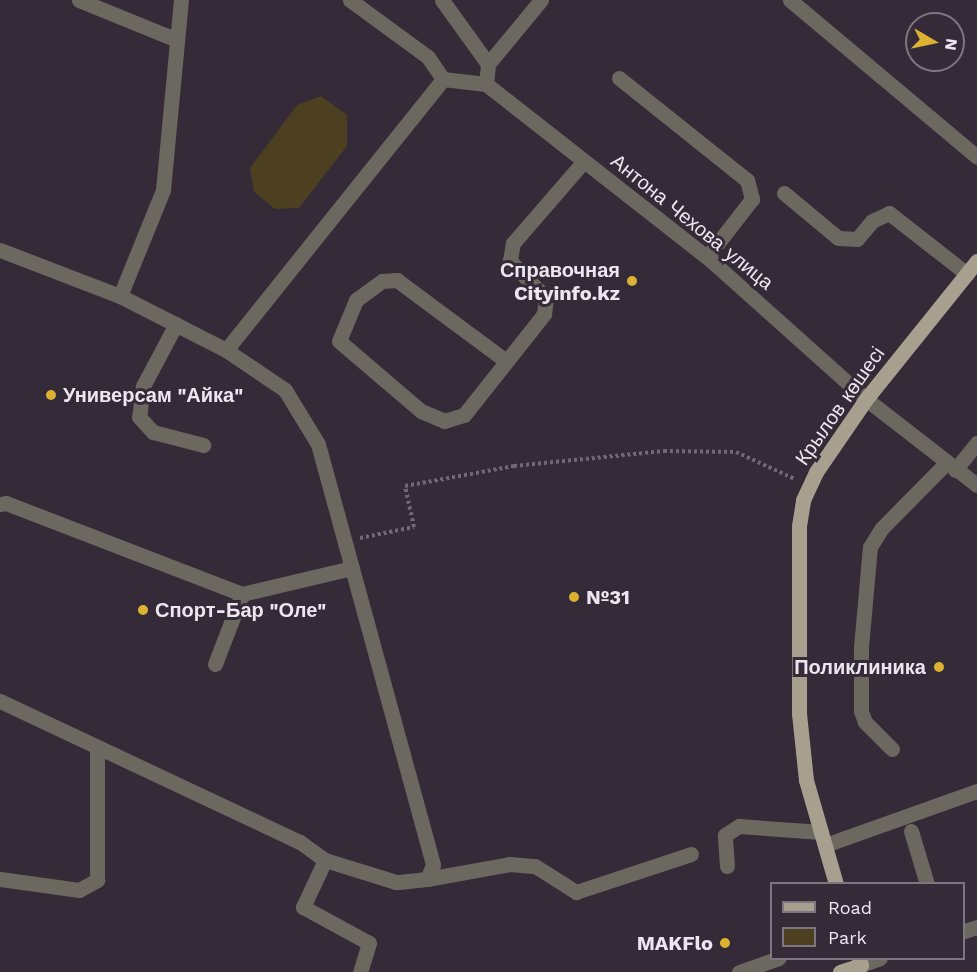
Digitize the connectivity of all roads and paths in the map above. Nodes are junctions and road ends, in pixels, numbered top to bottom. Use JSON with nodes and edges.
{"nodes":[{"id":1,"x":80,"y":0,"type":"edge"},
{"id":2,"x":181,"y":0,"type":"edge"},
{"id":3,"x":350,"y":0,"type":"edge"},
{"id":4,"x":442,"y":0,"type":"edge"},
{"id":5,"x":541,"y":0,"type":"edge"},
{"id":6,"x":790,"y":0,"type":"edge"},
{"id":7,"x":177,"y":40,"type":"junction"},
{"id":8,"x":488,"y":64,"type":"junction"},
{"id":9,"x":620,"y":78,"type":"dead end"},
{"id":10,"x":443,"y":79,"type":"junction"},
{"id":11,"x":486,"y":84,"type":"junction"},
{"id":12,"x":977,"y":157,"type":"edge"},
{"id":13,"x":584,"y":161,"type":"junction"},
{"id":14,"x":784,"y":193,"type":"dead end"},
{"id":15,"x":0,"y":250,"type":"edge"},
{"id":16,"x":707,"y":257,"type":"junction"},
{"id":17,"x":977,"y":261,"type":"edge"},
{"id":18,"x":967,"y":273,"type":"junction"},
{"id":19,"x":120,"y":296,"type":"junction"},
{"id":20,"x":176,"y":324,"type":"junction"},
{"id":21,"x":226,"y":350,"type":"junction"},
{"id":22,"x":506,"y":361,"type":"junction"},
{"id":23,"x":866,"y":399,"type":"junction"},
{"id":24,"x":977,"y":443,"type":"edge"},
{"id":25,"x":203,"y":445,"type":"dead end"},
{"id":26,"x":951,"y":467,"type":"junction"},
{"id":27,"x":977,"y":485,"type":"edge"},
{"id":28,"x":810,"y":486,"type":"junction"},
{"id":29,"x":0,"y":504,"type":"edge"},
{"id":30,"x":345,"y":541,"type":"junction"},
{"id":31,"x":352,"y":568,"type":"junction"},
{"id":32,"x":242,"y":594,"type":"junction"},
{"id":33,"x":215,"y":664,"type":"dead end"},
{"id":34,"x":0,"y":701,"type":"edge"},
{"id":35,"x":97,"y":748,"type":"junction"},
{"id":36,"x":892,"y":749,"type":"dead end"},
{"id":37,"x":977,"y":791,"type":"edge"},
{"id":38,"x":910,"y":831,"type":"dead end"},
{"id":39,"x":823,"y":838,"type":"junction"},
{"id":40,"x":690,"y":854,"type":"dead end"},
{"id":41,"x":326,"y":860,"type":"junction"},
{"id":42,"x":727,"y":866,"type":"dead end"},
{"id":43,"x":0,"y":879,"type":"edge"},
{"id":44,"x":427,"y":879,"type":"junction"},
{"id":45,"x":835,"y":882,"type":"edge"},
{"id":46,"x":926,"y":882,"type":"edge"},
{"id":47,"x":773,"y":960,"type":"edge"},
{"id":48,"x":860,"y":962,"type":"edge"},
{"id":49,"x":360,"y":972,"type":"edge"},
{"id":50,"x":739,"y":972,"type":"edge"},
{"id":51,"x":840,"y":972,"type":"edge"}],
"edges":[{"from":1,"to":7,"type":"street"},
{"from":2,"to":7,"type":"street"},
{"from":3,"to":10,"type":"street"},
{"from":4,"to":8,"type":"street"},
{"from":5,"to":8,"type":"street"},
{"from":6,"to":12,"type":"street"},
{"from":7,"to":19,"type":"street"},
{"from":8,"to":11,"type":"street"},
{"from":9,"to":16,"type":"street"},
{"from":10,"to":11,"type":"street"},
{"from":10,"to":21,"type":"street"},
{"from":11,"to":13,"type":"street","name":"Антона Чехова улица"},
{"from":13,"to":16,"type":"street","name":"Антона Чехова улица"},
{"from":13,"to":22,"type":"street"},
{"from":14,"to":18,"type":"street"},
{"from":15,"to":19,"type":"street"},
{"from":16,"to":23,"type":"street","name":"Антона Чехова улица"},
{"from":17,"to":18,"type":"main road","name":"Крылов көшесі"},
{"from":18,"to":23,"type":"main road","name":"Крылов көшесі"},
{"from":19,"to":20,"type":"street"},
{"from":20,"to":21,"type":"street"},
{"from":20,"to":25,"type":"street"},
{"from":21,"to":30,"type":"street"},
{"from":22,"to":22,"type":"street"},
{"from":23,"to":26,"type":"street","name":"Антона Чехова улица"},
{"from":23,"to":28,"type":"main road","name":"Крылов көшесі"},
{"from":24,"to":26,"type":"street"},
{"from":26,"to":27,"type":"street","name":"Антона Чехова улица"},
{"from":26,"to":36,"type":"street"},
{"from":28,"to":30,"type":"path"},
{"from":28,"to":39,"type":"main road","name":"Крылов көшесі"},
{"from":29,"to":32,"type":"street"},
{"from":30,"to":31,"type":"street"},
{"from":31,"to":32,"type":"street"},
{"from":31,"to":44,"type":"street"},
{"from":32,"to":33,"type":"street"},
{"from":34,"to":35,"type":"street"},
{"from":35,"to":41,"type":"street"},
{"from":35,"to":43,"type":"street"},
{"from":37,"to":39,"type":"street"},
{"from":38,"to":46,"type":"street"},
{"from":39,"to":42,"type":"street"},
{"from":39,"to":45,"type":"main road","name":"Крылов көшесі"},
{"from":40,"to":44,"type":"street"},
{"from":41,"to":44,"type":"street"},
{"from":41,"to":49,"type":"street"},
{"from":47,"to":50,"type":"street"},
{"from":48,"to":51,"type":"main road"}]}
